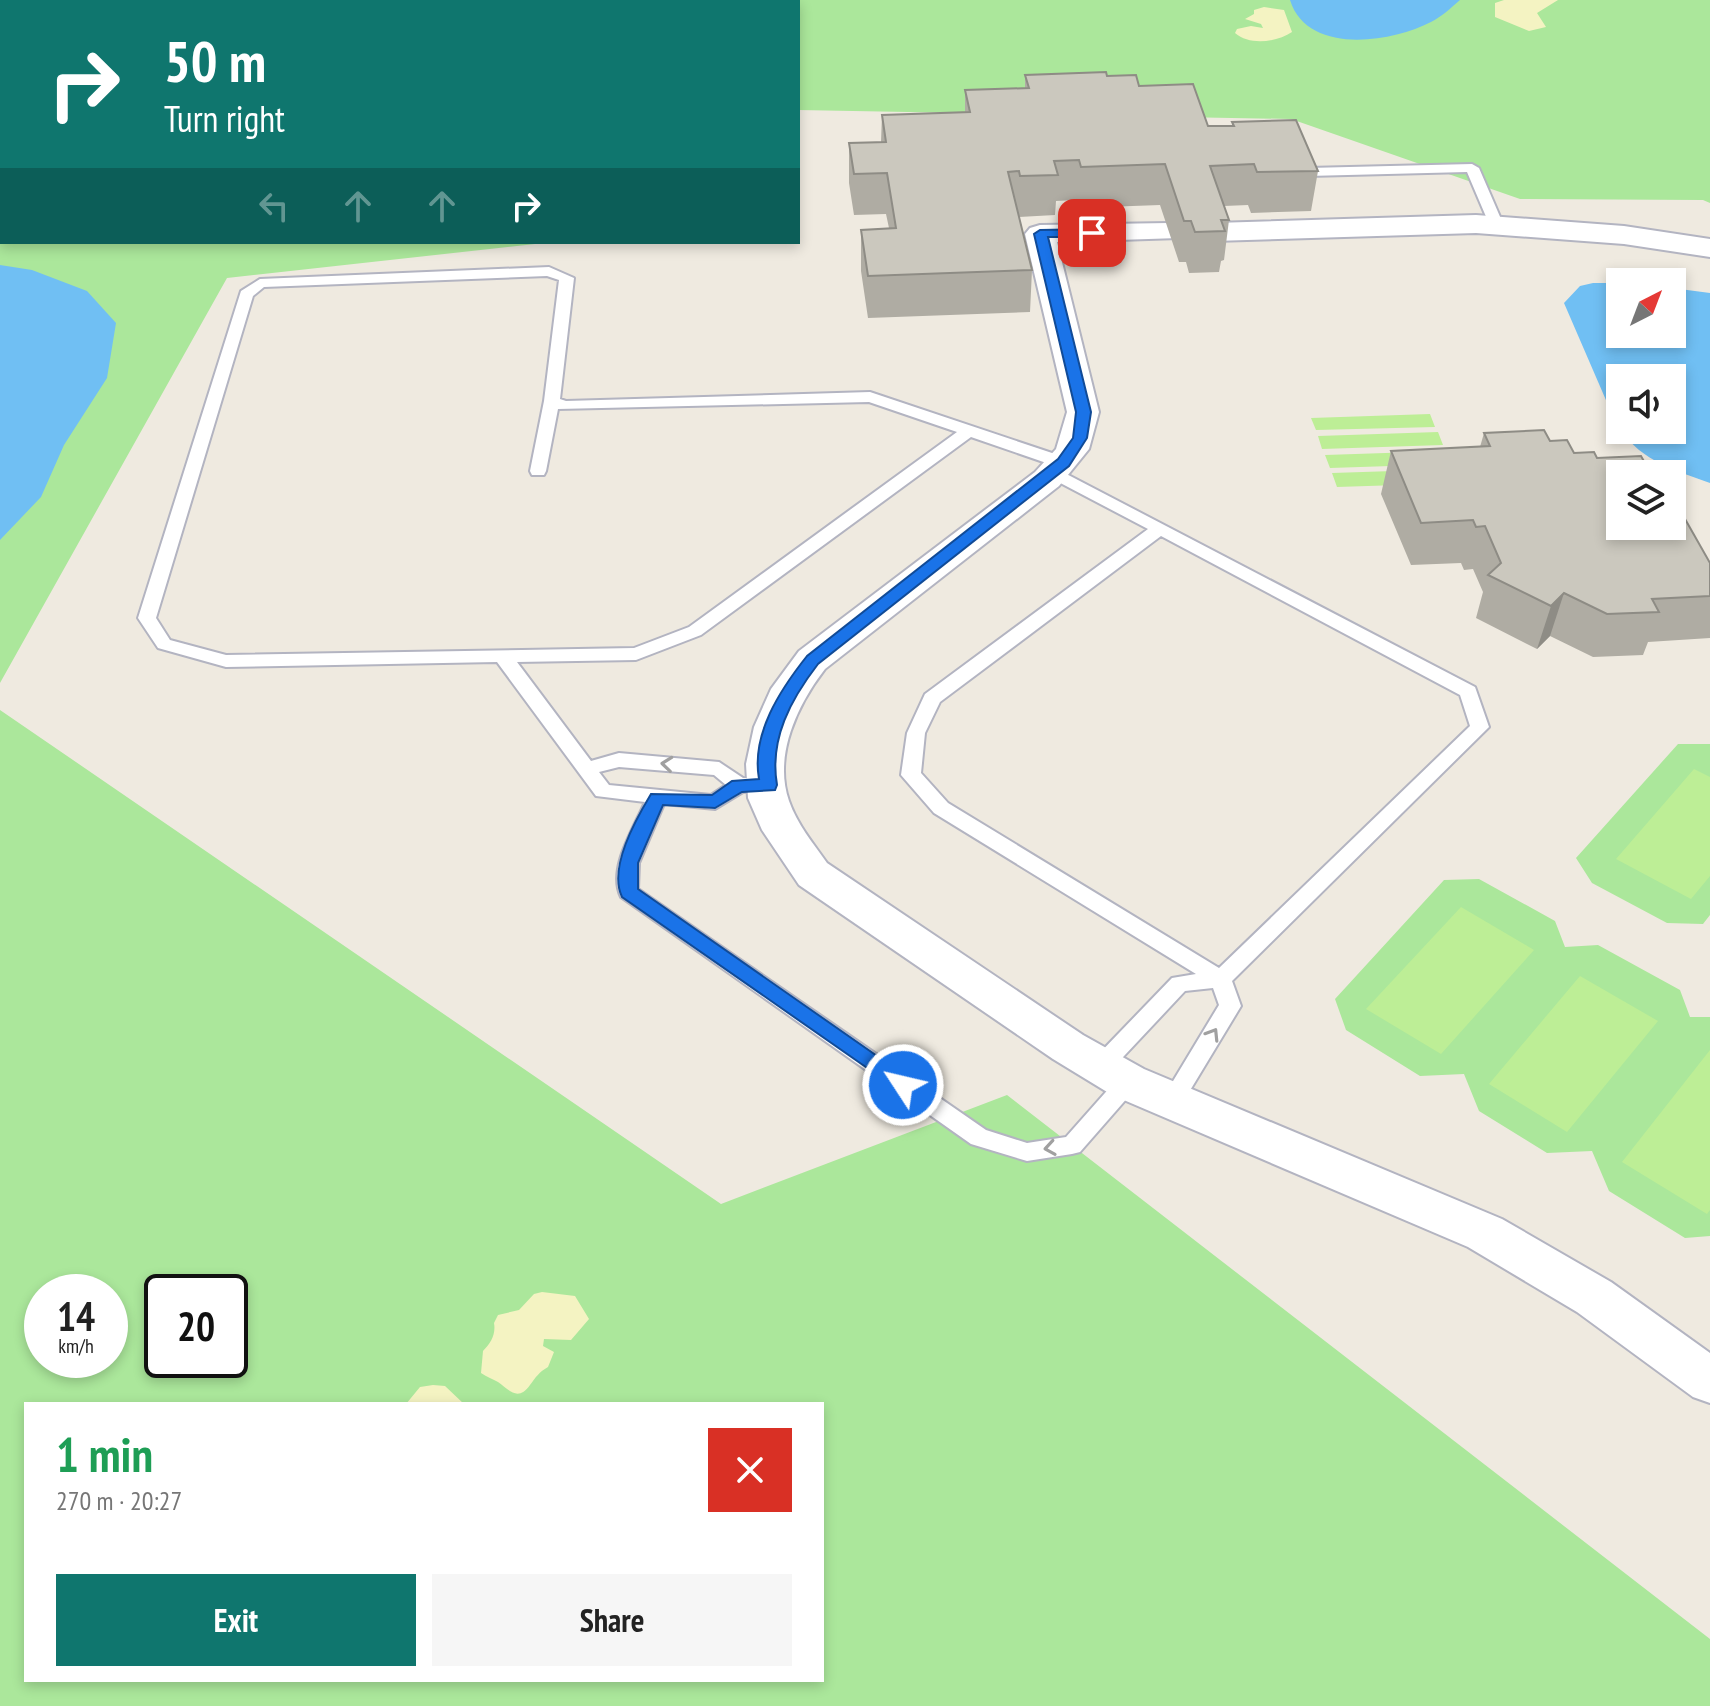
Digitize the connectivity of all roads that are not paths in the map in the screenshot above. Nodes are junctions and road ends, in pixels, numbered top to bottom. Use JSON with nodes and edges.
{"nodes":[{"id":1,"x":1308,"y":172,"type":"edge"},
{"id":2,"x":1497,"y":226,"type":"junction"},
{"id":3,"x":1169,"y":232,"type":"dead end"},
{"id":4,"x":1214,"y":232,"type":"edge"},
{"id":5,"x":1710,"y":248,"type":"edge"},
{"id":6,"x":552,"y":401,"type":"junction"},
{"id":7,"x":968,"y":431,"type":"junction"},
{"id":8,"x":1059,"y":468,"type":"junction"},
{"id":9,"x":538,"y":471,"type":"dead end"},
{"id":10,"x":1160,"y":529,"type":"junction"},
{"id":11,"x":503,"y":657,"type":"junction"},
{"id":12,"x":585,"y":769,"type":"junction"},
{"id":13,"x":754,"y":785,"type":"junction"},
{"id":14,"x":657,"y":798,"type":"junction"},
{"id":15,"x":1221,"y":979,"type":"junction"},
{"id":16,"x":1114,"y":1074,"type":"junction"},
{"id":17,"x":1172,"y":1101,"type":"junction"},
{"id":18,"x":1710,"y":1381,"type":"edge"}],
"edges":[{"from":1,"to":2,"type":"lane"},
{"from":2,"to":4,"type":"street"},
{"from":2,"to":5,"type":"street"},
{"from":3,"to":8,"type":"street"},
{"from":6,"to":7,"type":"lane"},
{"from":6,"to":9,"type":"lane"},
{"from":6,"to":11,"type":"lane"},
{"from":7,"to":8,"type":"lane"},
{"from":7,"to":11,"type":"lane"},
{"from":8,"to":10,"type":"lane"},
{"from":8,"to":13,"type":"street"},
{"from":10,"to":15,"type":"lane"},
{"from":10,"to":15,"type":"lane"},
{"from":11,"to":12,"type":"lane"},
{"from":13,"to":12,"type":"lane","one_way":true},
{"from":12,"to":14,"type":"lane"},
{"from":13,"to":14,"type":"lane"},
{"from":13,"to":16,"type":"street"},
{"from":16,"to":14,"type":"lane","one_way":true},
{"from":15,"to":16,"type":"lane"},
{"from":17,"to":15,"type":"lane","one_way":true},
{"from":16,"to":17,"type":"street"},
{"from":17,"to":18,"type":"street"}]}
